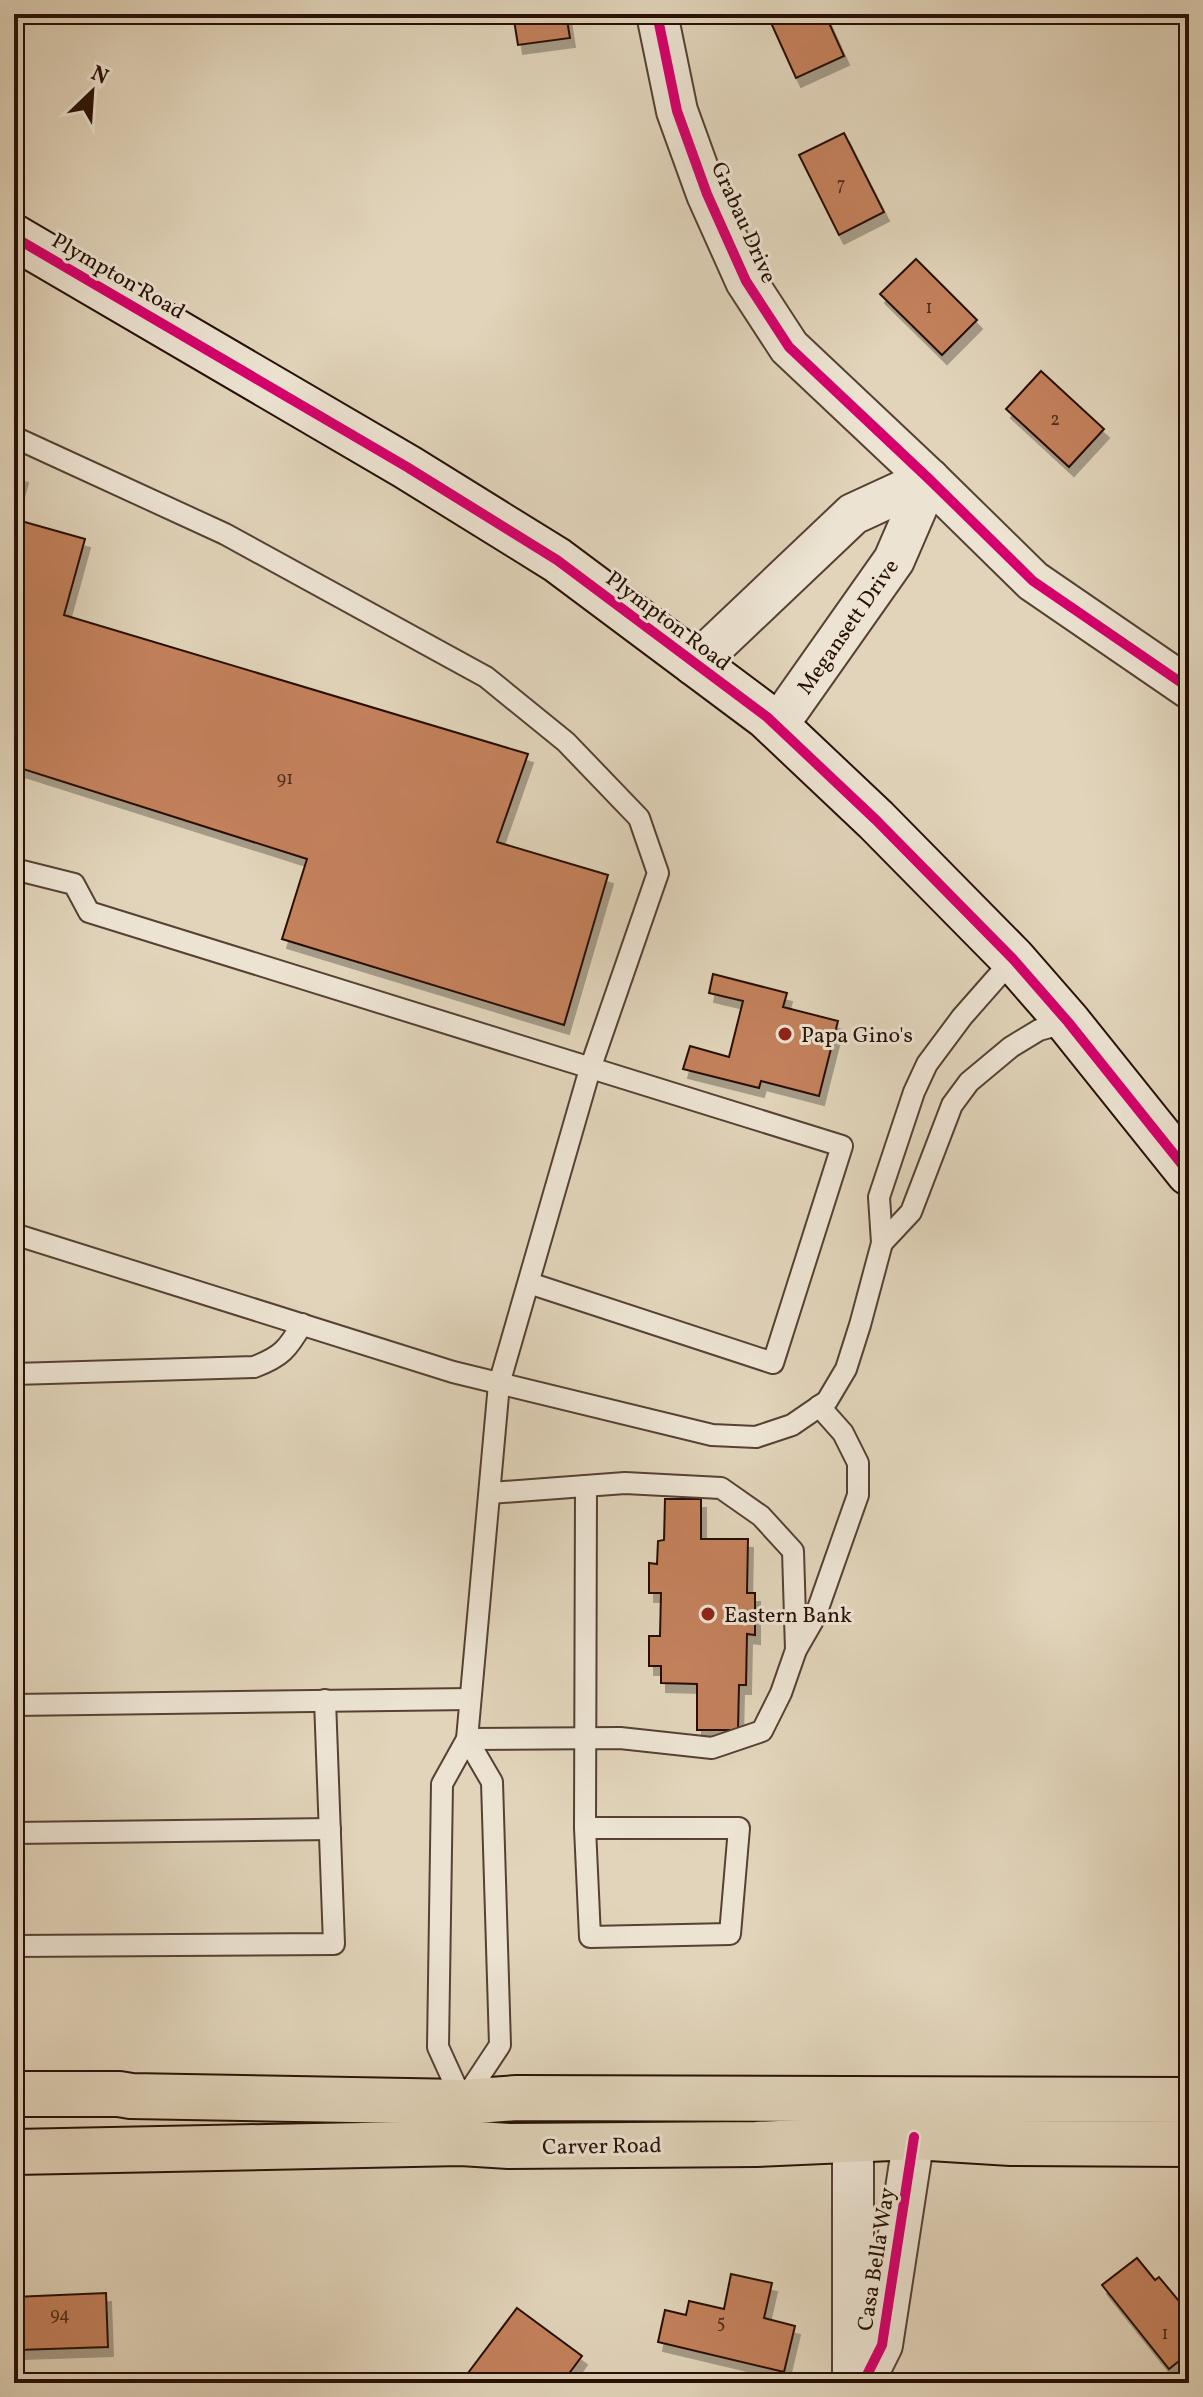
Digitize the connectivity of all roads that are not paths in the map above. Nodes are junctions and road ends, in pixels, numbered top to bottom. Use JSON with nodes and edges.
{"nodes":[{"id":1,"x":657,"y":14,"type":"edge"},
{"id":2,"x":14,"y":237,"type":"edge"},
{"id":3,"x":14,"y":437,"type":"edge"},
{"id":4,"x":929,"y":479,"type":"junction"},
{"id":5,"x":694,"y":665,"type":"junction"},
{"id":6,"x":1189,"y":688,"type":"edge"},
{"id":7,"x":777,"y":726,"type":"junction"},
{"id":8,"x":14,"y":869,"type":"edge"},
{"id":9,"x":1013,"y":959,"type":"junction"},
{"id":10,"x":1068,"y":1022,"type":"junction"},
{"id":11,"x":590,"y":1069,"type":"junction"},
{"id":12,"x":1189,"y":1173,"type":"edge"},
{"id":13,"x":14,"y":1234,"type":"edge"},
{"id":14,"x":882,"y":1243,"type":"junction"},
{"id":15,"x":529,"y":1283,"type":"junction"},
{"id":16,"x":302,"y":1324,"type":"junction"},
{"id":17,"x":14,"y":1374,"type":"edge"},
{"id":18,"x":499,"y":1384,"type":"junction"},
{"id":19,"x":819,"y":1406,"type":"junction"},
{"id":20,"x":586,"y":1486,"type":"junction"},
{"id":21,"x":490,"y":1493,"type":"junction"},
{"id":22,"x":796,"y":1650,"type":"junction"},
{"id":23,"x":470,"y":1699,"type":"junction"},
{"id":24,"x":325,"y":1700,"type":"junction"},
{"id":25,"x":14,"y":1705,"type":"edge"},
{"id":26,"x":585,"y":1738,"type":"junction"},
{"id":27,"x":467,"y":1739,"type":"junction"},
{"id":28,"x":585,"y":1828,"type":"junction"},
{"id":29,"x":330,"y":1829,"type":"junction"},
{"id":30,"x":14,"y":1833,"type":"edge"},
{"id":31,"x":14,"y":1946,"type":"edge"},
{"id":32,"x":14,"y":2094,"type":"edge"},
{"id":33,"x":1189,"y":2100,"type":"edge"},
{"id":34,"x":462,"y":2122,"type":"junction"},
{"id":35,"x":914,"y":2137,"type":"junction"},
{"id":36,"x":853,"y":2140,"type":"junction"},
{"id":37,"x":1189,"y":2144,"type":"edge"},
{"id":38,"x":14,"y":2152,"type":"edge"},
{"id":39,"x":853,"y":2383,"type":"edge"},
{"id":40,"x":863,"y":2383,"type":"edge"}],
"edges":[{"from":1,"to":4,"type":"street","name":"Grabau Drive"},
{"from":2,"to":5,"type":"main road","name":"Plympton Road"},
{"from":3,"to":11,"type":"lane"},
{"from":4,"to":5,"type":"street"},
{"from":4,"to":6,"type":"street"},
{"from":4,"to":7,"type":"street","name":"Megansett Drive"},
{"from":5,"to":7,"type":"main road","name":"Plympton Road"},
{"from":7,"to":9,"type":"main road","name":"Plympton Road"},
{"from":8,"to":11,"type":"lane"},
{"from":9,"to":10,"type":"main road","name":"Plympton Road"},
{"from":9,"to":14,"type":"lane"},
{"from":10,"to":12,"type":"main road","name":"Plympton Road"},
{"from":10,"to":14,"type":"lane"},
{"from":11,"to":15,"type":"lane"},
{"from":11,"to":15,"type":"lane"},
{"from":13,"to":16,"type":"lane"},
{"from":14,"to":19,"type":"lane"},
{"from":15,"to":18,"type":"lane"},
{"from":16,"to":17,"type":"lane"},
{"from":16,"to":18,"type":"lane"},
{"from":18,"to":19,"type":"lane"},
{"from":18,"to":21,"type":"lane"},
{"from":19,"to":22,"type":"lane"},
{"from":20,"to":21,"type":"lane"},
{"from":20,"to":22,"type":"lane"},
{"from":20,"to":26,"type":"lane"},
{"from":21,"to":23,"type":"lane"},
{"from":22,"to":26,"type":"lane"},
{"from":23,"to":24,"type":"lane"},
{"from":23,"to":27,"type":"lane"},
{"from":24,"to":25,"type":"lane"},
{"from":24,"to":29,"type":"lane"},
{"from":26,"to":27,"type":"lane"},
{"from":26,"to":28,"type":"lane"},
{"from":27,"to":34,"type":"lane"},
{"from":27,"to":34,"type":"lane"},
{"from":28,"to":28,"type":"lane"},
{"from":29,"to":30,"type":"lane"},
{"from":29,"to":31,"type":"lane"},
{"from":32,"to":34,"type":"highway","name":"Carver Road"},
{"from":33,"to":34,"type":"highway","name":"Carver Road"},
{"from":34,"to":36,"type":"highway","name":"Carver Road"},
{"from":34,"to":38,"type":"highway","name":"Carver Road"},
{"from":35,"to":36,"type":"highway","name":"Carver Road"},
{"from":35,"to":37,"type":"highway","name":"Carver Road"},
{"from":35,"to":40,"type":"street","name":"Casa Bella Way"},
{"from":36,"to":39,"type":"street","name":"Casa Bella Way"}]}
